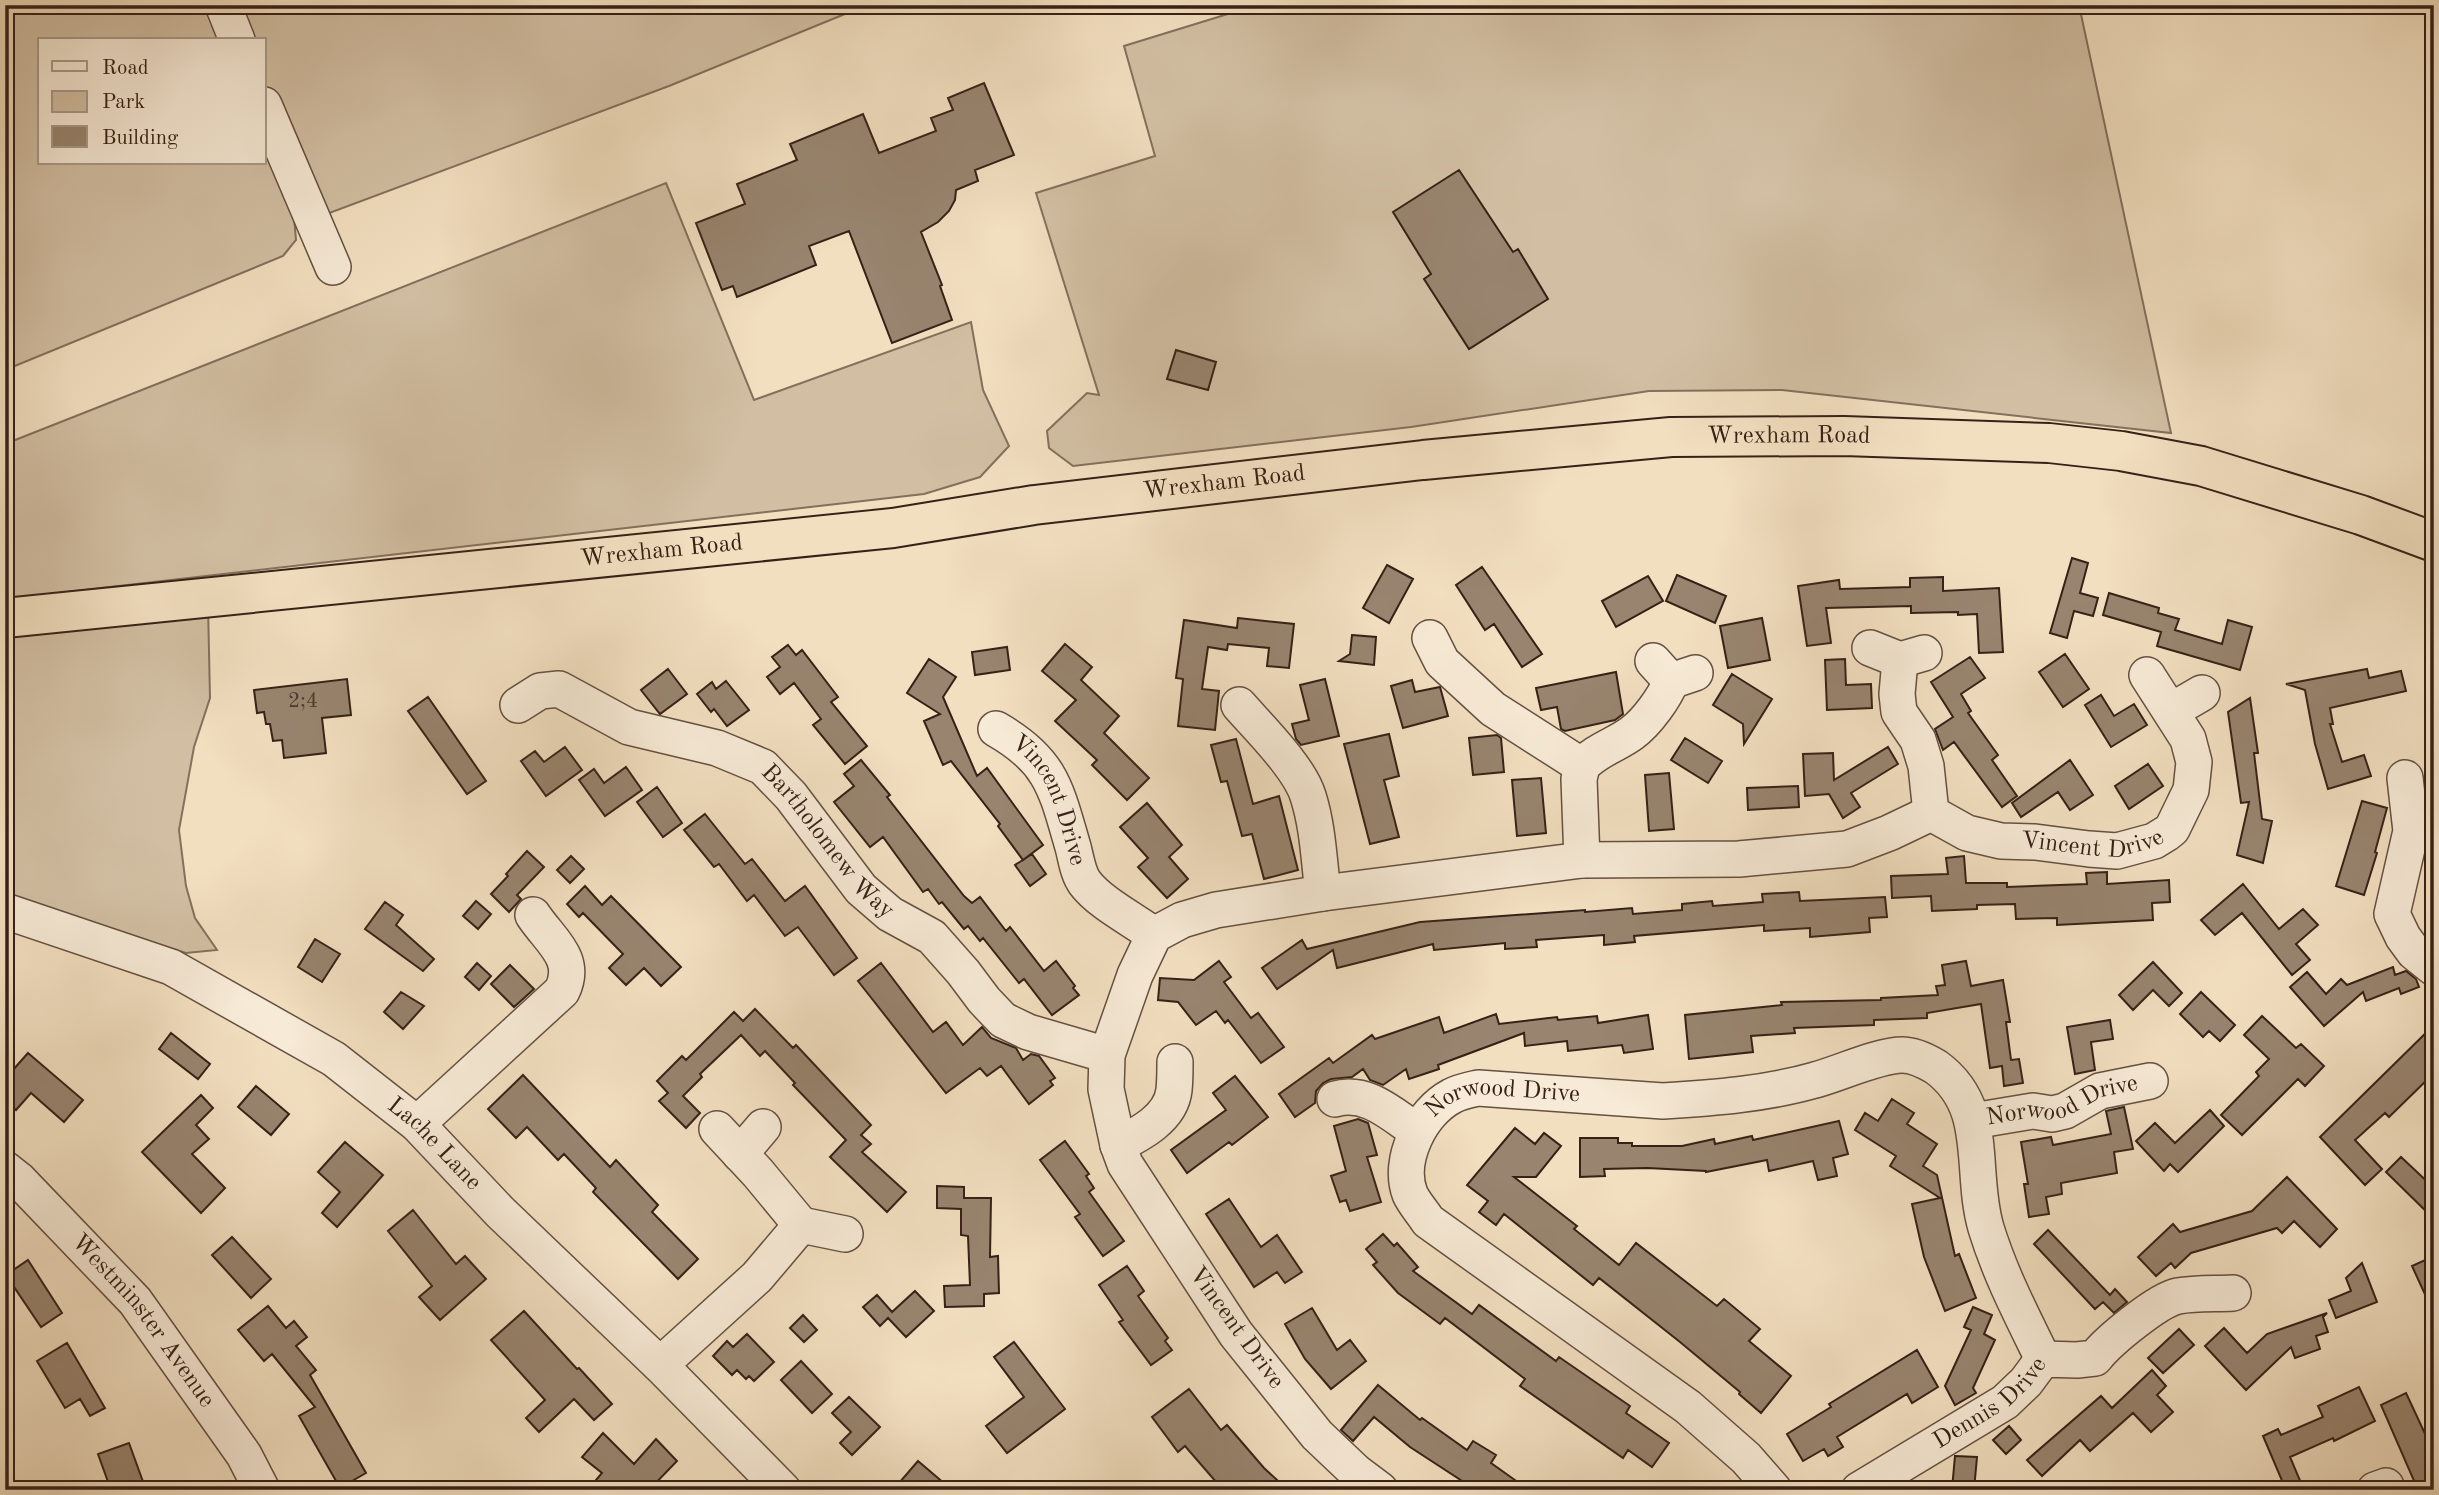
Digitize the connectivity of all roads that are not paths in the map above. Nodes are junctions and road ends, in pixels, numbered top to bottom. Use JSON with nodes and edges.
{"nodes":[{"id":1,"x":223,"y":5,"type":"edge"},
{"id":2,"x":236,"y":38,"type":"edge"},
{"id":3,"x":266,"y":110,"type":"edge"},
{"id":4,"x":333,"y":267,"type":"dead end"},
{"id":5,"x":2434,"y":542,"type":"edge"},
{"id":6,"x":5,"y":618,"type":"edge"},
{"id":7,"x":1423,"y":634,"type":"dead end"},
{"id":8,"x":1898,"y":654,"type":"dead end"},
{"id":9,"x":1673,"y":672,"type":"dead end"},
{"id":10,"x":2147,"y":675,"type":"dead end"},
{"id":11,"x":2202,"y":692,"type":"dead end"},
{"id":12,"x":1239,"y":705,"type":"dead end"},
{"id":13,"x":512,"y":710,"type":"dead end"},
{"id":14,"x":2171,"y":711,"type":"junction"},
{"id":15,"x":992,"y":727,"type":"dead end"},
{"id":16,"x":1582,"y":765,"type":"junction"},
{"id":17,"x":2415,"y":792,"type":"edge"},
{"id":18,"x":1931,"y":813,"type":"junction"},
{"id":19,"x":1582,"y":860,"type":"junction"},
{"id":20,"x":1323,"y":893,"type":"junction"},
{"id":21,"x":5,"y":911,"type":"edge"},
{"id":22,"x":533,"y":915,"type":"dead end"},
{"id":23,"x":1154,"y":935,"type":"junction"},
{"id":24,"x":2434,"y":968,"type":"edge"},
{"id":25,"x":1107,"y":1055,"type":"junction"},
{"id":26,"x":1175,"y":1062,"type":"dead end"},
{"id":27,"x":2156,"y":1076,"type":"dead end"},
{"id":28,"x":1335,"y":1099,"type":"dead end"},
{"id":29,"x":1973,"y":1121,"type":"junction"},
{"id":30,"x":417,"y":1124,"type":"junction"},
{"id":31,"x":762,"y":1127,"type":"dead end"},
{"id":32,"x":1417,"y":1131,"type":"junction"},
{"id":33,"x":1118,"y":1145,"type":"junction"},
{"id":34,"x":5,"y":1169,"type":"edge"},
{"id":35,"x":801,"y":1225,"type":"junction"},
{"id":36,"x":845,"y":1234,"type":"dead end"},
{"id":37,"x":2240,"y":1292,"type":"dead end"},
{"id":38,"x":2043,"y":1359,"type":"junction"},
{"id":39,"x":660,"y":1365,"type":"junction"},
{"id":40,"x":1900,"y":1480,"type":"edge"},
{"id":41,"x":262,"y":1490,"type":"edge"},
{"id":42,"x":783,"y":1490,"type":"edge"},
{"id":43,"x":1380,"y":1490,"type":"edge"},
{"id":44,"x":1774,"y":1490,"type":"edge"},
{"id":45,"x":1859,"y":1490,"type":"edge"}],
"edges":[{"from":1,"to":2,"type":"street"},
{"from":3,"to":4,"type":"street"},
{"from":5,"to":6,"type":"highway","name":"Wrexham Road"},
{"from":7,"to":16,"type":"street"},
{"from":8,"to":18,"type":"street"},
{"from":9,"to":16,"type":"street"},
{"from":10,"to":14,"type":"street","name":"Vincent Drive"},
{"from":11,"to":14,"type":"street"},
{"from":12,"to":20,"type":"street"},
{"from":13,"to":25,"type":"street","name":"Bartholomew Way"},
{"from":14,"to":18,"type":"street","name":"Vincent Drive"},
{"from":15,"to":23,"type":"street","name":"Vincent Drive"},
{"from":16,"to":19,"type":"street"},
{"from":17,"to":24,"type":"street"},
{"from":18,"to":19,"type":"street"},
{"from":19,"to":20,"type":"street"},
{"from":20,"to":23,"type":"street"},
{"from":21,"to":30,"type":"street","name":"Lache Lane"},
{"from":22,"to":30,"type":"street"},
{"from":23,"to":25,"type":"street","name":"Vincent Drive"},
{"from":25,"to":33,"type":"street","name":"Vincent Drive"},
{"from":26,"to":33,"type":"street"},
{"from":27,"to":29,"type":"street","name":"Norwood Drive"},
{"from":28,"to":32,"type":"street"},
{"from":29,"to":32,"type":"street","name":"Norwood Drive"},
{"from":29,"to":38,"type":"street","name":"Norwood Drive"},
{"from":30,"to":39,"type":"street","name":"Lache Lane"},
{"from":31,"to":35,"type":"street"},
{"from":32,"to":44,"type":"street","name":"Norwood Drive"},
{"from":33,"to":43,"type":"street","name":"Vincent Drive"},
{"from":34,"to":41,"type":"street","name":"Westminster Avenue"},
{"from":35,"to":36,"type":"street"},
{"from":35,"to":39,"type":"street"},
{"from":37,"to":38,"type":"street","name":"Dennis Drive"},
{"from":38,"to":40,"type":"street","name":"Dennis Drive"},
{"from":39,"to":42,"type":"street","name":"Lache Lane"},
{"from":40,"to":45,"type":"street","name":"Dennis Drive"}]}
